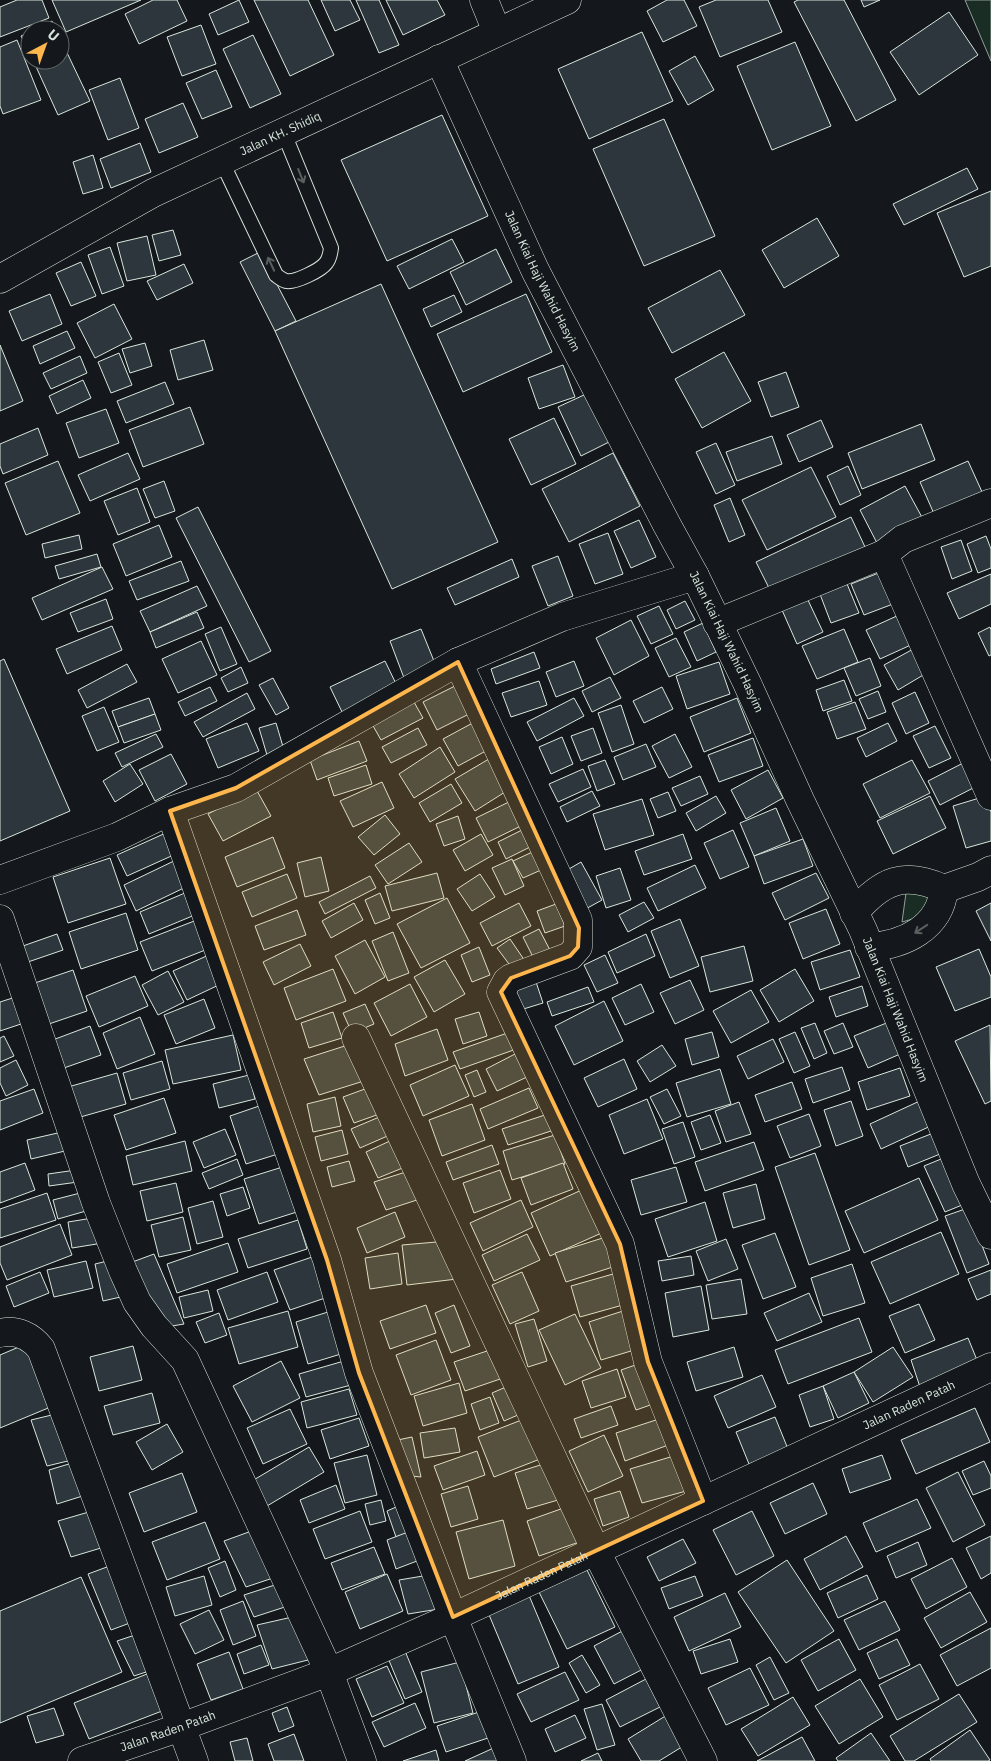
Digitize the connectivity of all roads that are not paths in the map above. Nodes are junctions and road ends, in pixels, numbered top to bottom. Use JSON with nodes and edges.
{"nodes":[{"id":1,"x":484,"y":0,"type":"edge"},
{"id":2,"x":568,"y":0,"type":"edge"},
{"id":3,"x":497,"y":32,"type":"junction"},
{"id":4,"x":439,"y":60,"type":"junction"},
{"id":5,"x":283,"y":131,"type":"junction"},
{"id":6,"x":221,"y":160,"type":"junction"},
{"id":7,"x":0,"y":279,"type":"edge"},
{"id":8,"x":991,"y":503,"type":"edge"},
{"id":9,"x":884,"y":554,"type":"junction"},
{"id":10,"x":695,"y":576,"type":"junction"},
{"id":11,"x":717,"y":622,"type":"junction"},
{"id":12,"x":458,"y":662,"type":"junction"},
{"id":13,"x":991,"y":796,"type":"edge"},
{"id":14,"x":170,"y":811,"type":"junction"},
{"id":15,"x":991,"y":870,"type":"edge"},
{"id":16,"x":0,"y":880,"type":"edge"},
{"id":17,"x":944,"y":890,"type":"junction"},
{"id":18,"x":854,"y":913,"type":"junction"},
{"id":19,"x":0,"y":919,"type":"edge"},
{"id":20,"x":869,"y":947,"type":"junction"},
{"id":21,"x":356,"y":1038,"type":"dead end"},
{"id":22,"x":991,"y":1235,"type":"edge"},
{"id":23,"x":0,"y":1333,"type":"edge"},
{"id":24,"x":991,"y":1367,"type":"edge"},
{"id":25,"x":703,"y":1501,"type":"junction"},
{"id":26,"x":596,"y":1551,"type":"junction"},
{"id":27,"x":454,"y":1617,"type":"junction"},
{"id":28,"x":329,"y":1672,"type":"junction"},
{"id":29,"x":181,"y":1727,"type":"junction"},
{"id":30,"x":82,"y":1761,"type":"edge"},
{"id":31,"x":194,"y":1761,"type":"edge"},
{"id":32,"x":362,"y":1761,"type":"edge"},
{"id":33,"x":512,"y":1761,"type":"edge"},
{"id":34,"x":703,"y":1761,"type":"edge"}],
"edges":[{"from":1,"to":3,"type":"street"},
{"from":2,"to":3,"type":"street","name":"Jalan KH. Shidiq"},
{"from":3,"to":4,"type":"street","name":"Jalan KH. Shidiq"},
{"from":4,"to":5,"type":"street","name":"Jalan KH. Shidiq"},
{"from":4,"to":10,"type":"street","name":"Jalan Kiai Haji Wahid Hasyim"},
{"from":5,"to":6,"type":"street","name":"Jalan KH. Shidiq"},
{"from":5,"to":6,"type":"lane","one_way":true},
{"from":6,"to":7,"type":"street","name":"Jalan KH. Shidiq"},
{"from":8,"to":9,"type":"street"},
{"from":9,"to":11,"type":"street"},
{"from":9,"to":13,"type":"street"},
{"from":10,"to":11,"type":"street","name":"Jalan Kiai Haji Wahid Hasyim"},
{"from":10,"to":12,"type":"street"},
{"from":11,"to":18,"type":"street","name":"Jalan Kiai Haji Wahid Hasyim"},
{"from":12,"to":14,"type":"street"},
{"from":12,"to":25,"type":"street"},
{"from":14,"to":16,"type":"street"},
{"from":14,"to":27,"type":"street"},
{"from":15,"to":17,"type":"street"},
{"from":17,"to":18,"type":"street"},
{"from":17,"to":20,"type":"street","one_way":true},
{"from":18,"to":20,"type":"street","name":"Jalan Kiai Haji Wahid Hasyim"},
{"from":19,"to":28,"type":"street"},
{"from":20,"to":22,"type":"street","name":"Jalan Kiai Haji Wahid Hasyim"},
{"from":21,"to":26,"type":"street"},
{"from":23,"to":29,"type":"street"},
{"from":24,"to":25,"type":"street","name":"Jalan Raden Patah"},
{"from":25,"to":26,"type":"street","name":"Jalan Raden Patah"},
{"from":26,"to":27,"type":"street","name":"Jalan Raden Patah"},
{"from":26,"to":34,"type":"street"},
{"from":27,"to":28,"type":"street","name":"Jalan Raden Patah"},
{"from":27,"to":33,"type":"street"},
{"from":28,"to":29,"type":"street","name":"Jalan Raden Patah"},
{"from":28,"to":32,"type":"street"},
{"from":29,"to":30,"type":"street","name":"Jalan Raden Patah"},
{"from":29,"to":31,"type":"street"}]}
